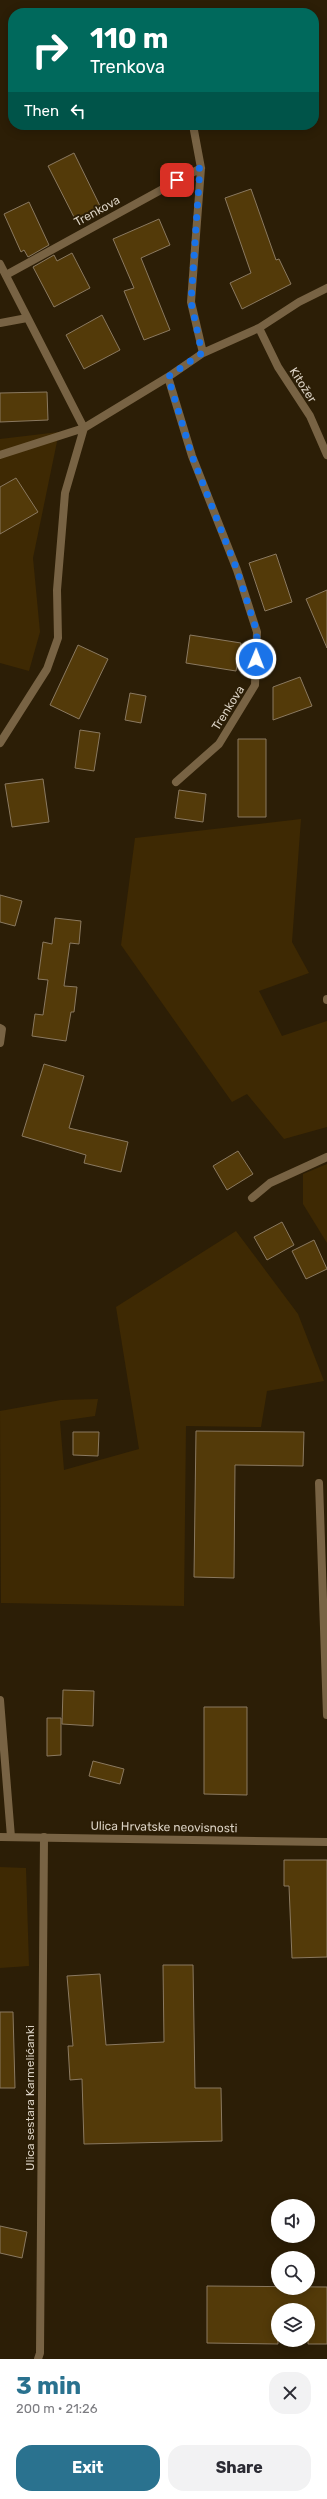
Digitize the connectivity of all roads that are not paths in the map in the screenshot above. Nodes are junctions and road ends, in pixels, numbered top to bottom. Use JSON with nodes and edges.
{"nodes":[{"id":1,"x":194,"y":130,"type":"edge"},
{"id":2,"x":200,"y":168,"type":"junction"},
{"id":3,"x":0,"y":264,"type":"edge"},
{"id":4,"x":6,"y":276,"type":"junction"},
{"id":5,"x":327,"y":288,"type":"edge"},
{"id":6,"x":27,"y":318,"type":"junction"},
{"id":7,"x":0,"y":323,"type":"edge"},
{"id":8,"x":259,"y":328,"type":"junction"},
{"id":9,"x":202,"y":353,"type":"junction"},
{"id":10,"x":168,"y":377,"type":"junction"},
{"id":11,"x":84,"y":428,"type":"junction"},
{"id":12,"x":0,"y":455,"type":"edge"},
{"id":13,"x":327,"y":455,"type":"edge"},
{"id":14,"x":0,"y":743,"type":"edge"},
{"id":15,"x":176,"y":782,"type":"dead end"},
{"id":16,"x":0,"y":1028,"type":"edge"},
{"id":17,"x":0,"y":1042,"type":"edge"},
{"id":18,"x":327,"y":1157,"type":"edge"},
{"id":19,"x":252,"y":1198,"type":"dead end"},
{"id":20,"x":320,"y":1483,"type":"dead end"},
{"id":21,"x":0,"y":1700,"type":"edge"},
{"id":22,"x":327,"y":1715,"type":"edge"},
{"id":23,"x":0,"y":1837,"type":"edge"},
{"id":24,"x":11,"y":1837,"type":"junction"},
{"id":25,"x":44,"y":1837,"type":"junction"},
{"id":26,"x":327,"y":1842,"type":"edge"},
{"id":27,"x":38,"y":2359,"type":"edge"}],
"edges":[{"from":1,"to":2,"type":"street"},
{"from":2,"to":4,"type":"street","name":"Trenkova"},
{"from":2,"to":9,"type":"street"},
{"from":3,"to":4,"type":"street"},
{"from":4,"to":6,"type":"street"},
{"from":5,"to":8,"type":"street"},
{"from":6,"to":7,"type":"street"},
{"from":6,"to":11,"type":"street"},
{"from":8,"to":9,"type":"street"},
{"from":8,"to":13,"type":"street","name":"Kitožer"},
{"from":9,"to":10,"type":"street"},
{"from":10,"to":11,"type":"street"},
{"from":10,"to":15,"type":"street","name":"Trenkova"},
{"from":11,"to":12,"type":"street"},
{"from":11,"to":14,"type":"street"},
{"from":16,"to":17,"type":"street"},
{"from":18,"to":19,"type":"street"},
{"from":20,"to":22,"type":"street"},
{"from":21,"to":24,"type":"street"},
{"from":23,"to":24,"type":"street","name":"Ulica Hrvatske neovisnosti"},
{"from":24,"to":25,"type":"street","name":"Ulica Hrvatske neovisnosti"},
{"from":25,"to":26,"type":"street","name":"Ulica Hrvatske neovisnosti"},
{"from":25,"to":27,"type":"street","name":"Ulica sestara Karmelićanki"}]}
